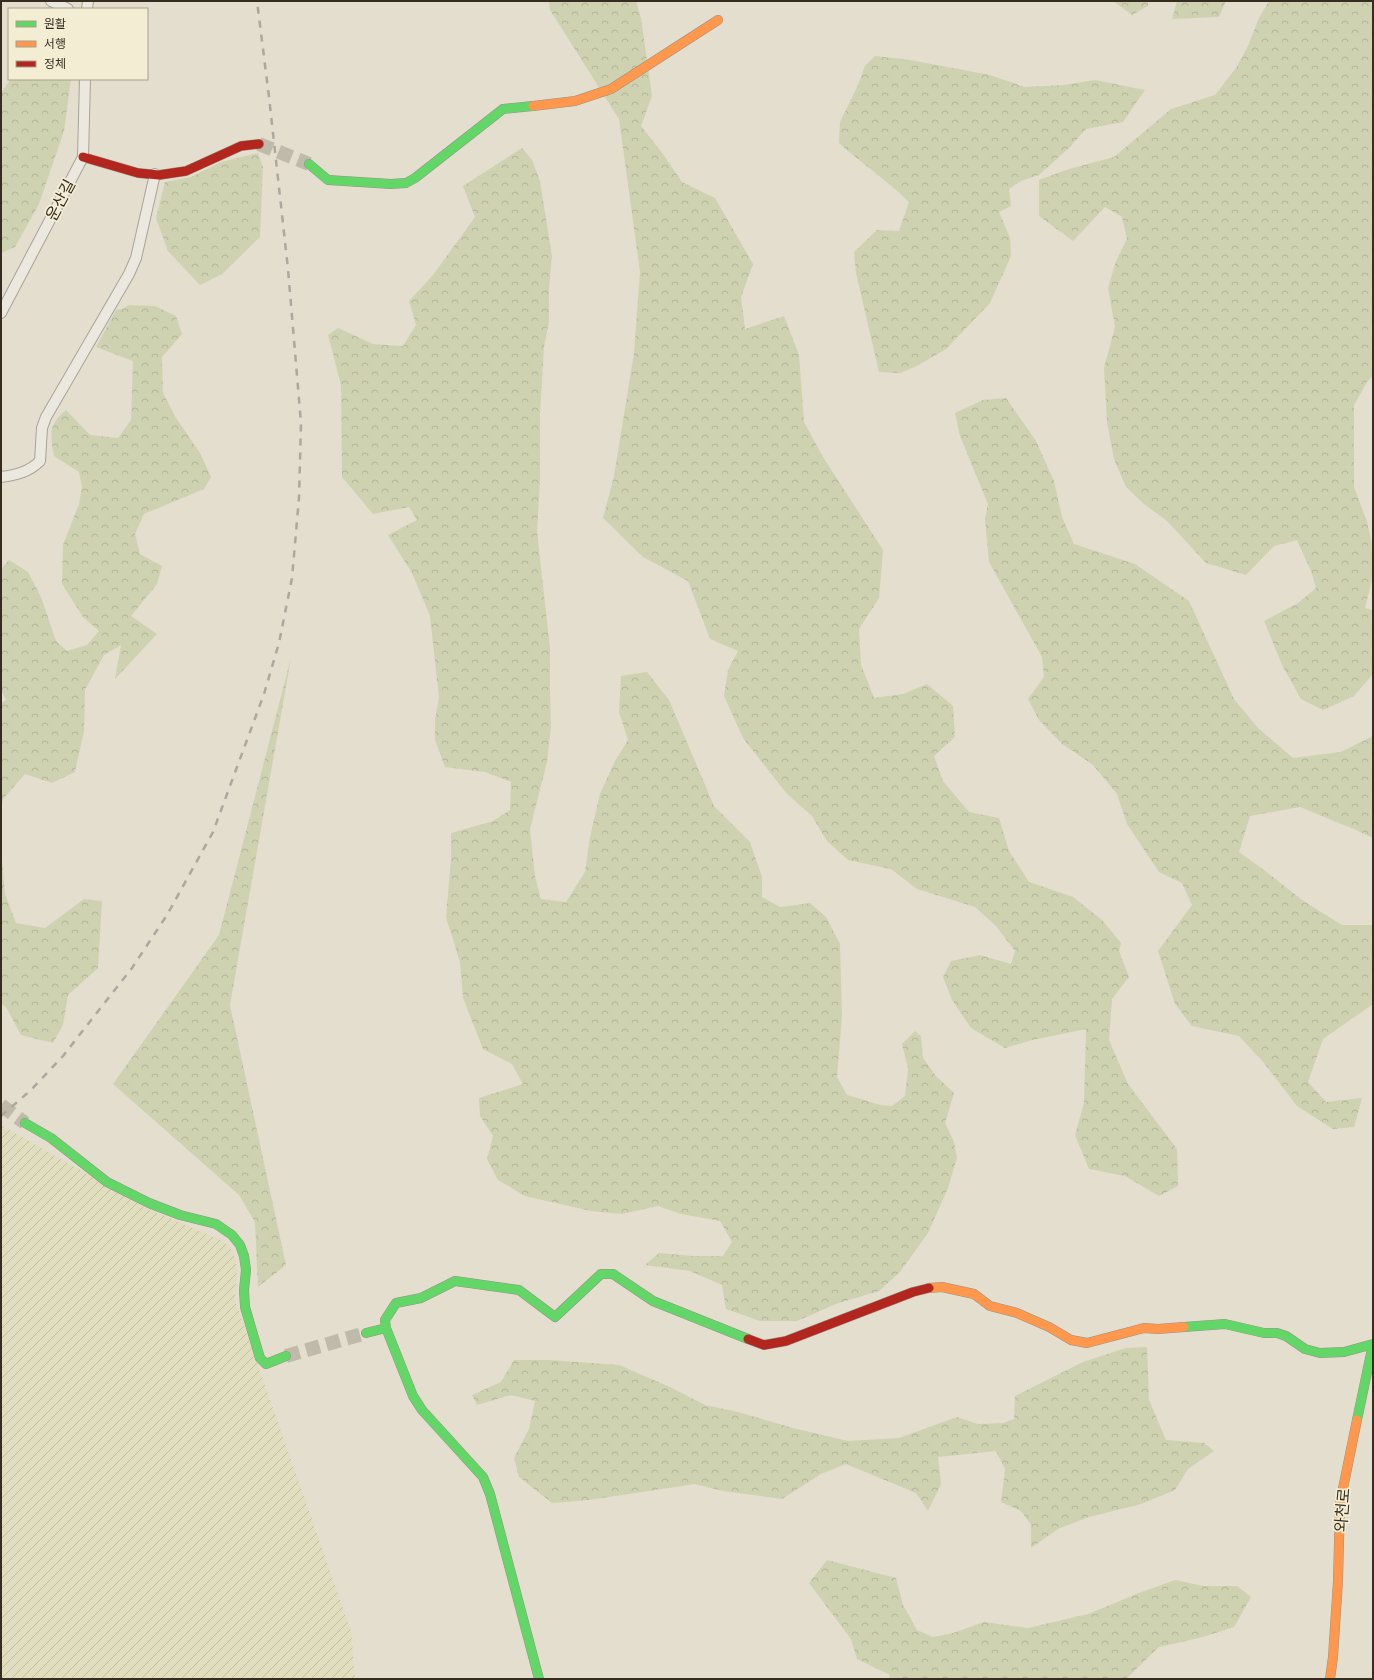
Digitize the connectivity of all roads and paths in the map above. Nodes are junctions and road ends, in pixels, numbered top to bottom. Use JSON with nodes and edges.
{"nodes":[{"id":1,"x":51,"y":1,"type":"edge"},
{"id":2,"x":66,"y":8,"type":"edge"},
{"id":3,"x":718,"y":20,"type":"dead end"},
{"id":4,"x":85,"y":80,"type":"edge"},
{"id":5,"x":259,"y":144,"type":"tunnel mouth"},
{"id":6,"x":83,"y":157,"type":"junction"},
{"id":7,"x":309,"y":164,"type":"tunnel mouth"},
{"id":8,"x":155,"y":174,"type":"junction"},
{"id":9,"x":1,"y":313,"type":"edge"},
{"id":10,"x":1,"y":477,"type":"edge"},
{"id":11,"x":25,"y":1123,"type":"tunnel mouth"},
{"id":12,"x":386,"y":1328,"type":"junction"},
{"id":13,"x":366,"y":1333,"type":"tunnel mouth"},
{"id":14,"x":1373,"y":1344,"type":"edge"},
{"id":15,"x":286,"y":1356,"type":"tunnel mouth"},
{"id":16,"x":539,"y":1679,"type":"edge"},
{"id":17,"x":1330,"y":1679,"type":"edge"}],
"edges":[{"from":1,"to":2,"type":"street"},
{"from":3,"to":7,"type":"street"},
{"from":4,"to":6,"type":"street","name":"운산길"},
{"from":5,"to":8,"type":"street"},
{"from":6,"to":8,"type":"street"},
{"from":6,"to":9,"type":"street","name":"운산길"},
{"from":8,"to":10,"type":"street"},
{"from":11,"to":15,"type":"street"},
{"from":12,"to":13,"type":"street"},
{"from":12,"to":14,"type":"street"},
{"from":12,"to":16,"type":"street"},
{"from":14,"to":17,"type":"street","name":"와천로"}]}
